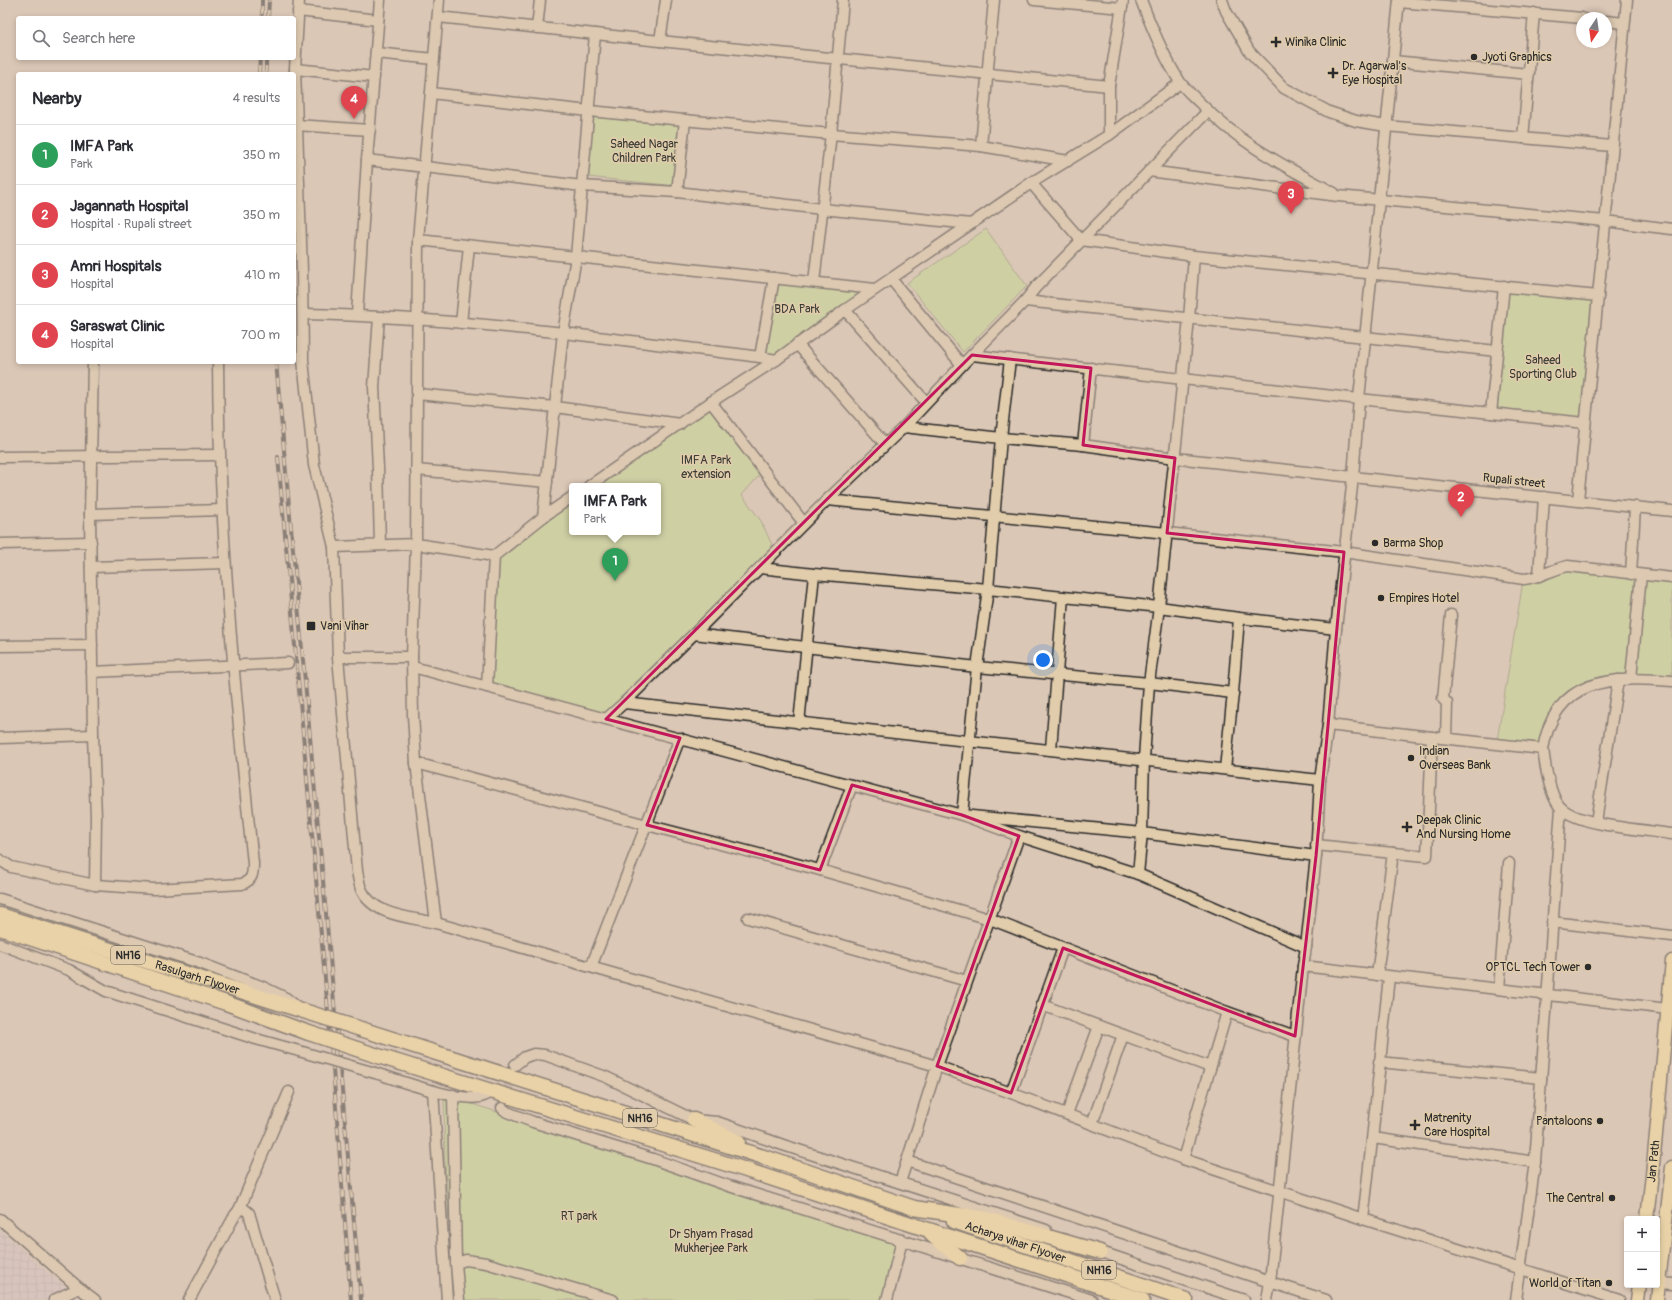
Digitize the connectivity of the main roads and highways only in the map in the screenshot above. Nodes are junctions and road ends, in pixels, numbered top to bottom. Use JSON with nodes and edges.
{"nodes":[{"id":1,"x":0,"y":915,"type":"edge"},
{"id":2,"x":0,"y":928,"type":"edge"},
{"id":3,"x":1672,"y":961,"type":"edge"},
{"id":4,"x":694,"y":1120,"type":"road end"},
{"id":5,"x":773,"y":1160,"type":"junction"},
{"id":6,"x":1672,"y":1167,"type":"edge"},
{"id":7,"x":914,"y":1208,"type":"junction"},
{"id":8,"x":1647,"y":1216,"type":"edge"},
{"id":9,"x":925,"y":1230,"type":"junction"},
{"id":10,"x":1100,"y":1252,"type":"road end"},
{"id":11,"x":960,"y":1258,"type":"road end"},
{"id":12,"x":1639,"y":1288,"type":"edge"},
{"id":13,"x":1142,"y":1300,"type":"edge"},
{"id":14,"x":1186,"y":1300,"type":"edge"},
{"id":15,"x":1637,"y":1300,"type":"edge"},
{"id":16,"x":1657,"y":1300,"type":"edge"}],
"edges":[{"from":1,"to":5,"type":"highway","name":"Rasulgarh Flyover","number":"NH16","bridge":true},
{"from":2,"to":9,"type":"highway","name":"Rasulgarh Flyover","number":"NH16","bridge":true},
{"from":3,"to":8,"type":"main road","name":"Jan Path"},
{"from":4,"to":5,"type":"highway"},
{"from":5,"to":7,"type":"highway","number":"NH16"},
{"from":6,"to":16,"type":"main road","name":"Jan Path"},
{"from":7,"to":10,"type":"highway"},
{"from":7,"to":14,"type":"highway","name":"Acharya vihar Flyover","number":"NH16"},
{"from":9,"to":11,"type":"highway"},
{"from":9,"to":13,"type":"highway","name":"Acharya vihar Flyover","number":"NH16"},
{"from":12,"to":15,"type":"main road"}]}
